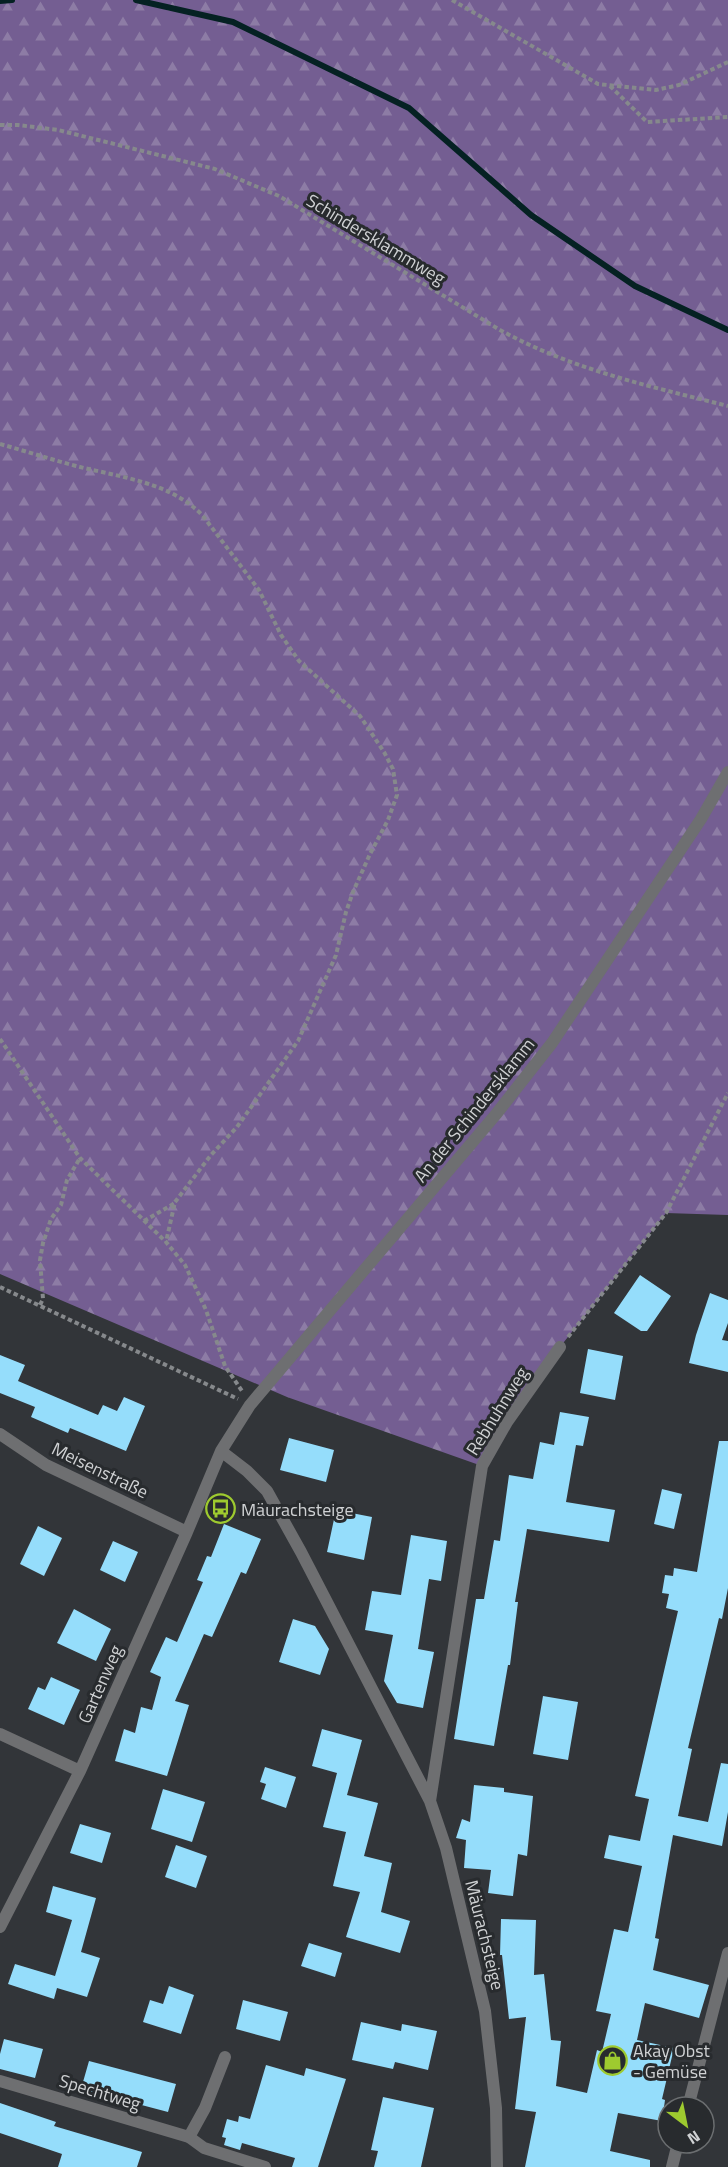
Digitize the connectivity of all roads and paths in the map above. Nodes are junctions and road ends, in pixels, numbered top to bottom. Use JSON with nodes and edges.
{"nodes":[{"id":1,"x":452,"y":0,"type":"edge"},
{"id":2,"x":728,"y":62,"type":"edge"},
{"id":3,"x":610,"y":86,"type":"junction"},
{"id":4,"x":728,"y":117,"type":"edge"},
{"id":5,"x":0,"y":125,"type":"edge"},
{"id":6,"x":728,"y":406,"type":"edge"},
{"id":7,"x":0,"y":444,"type":"edge"},
{"id":8,"x":728,"y":772,"type":"edge"},
{"id":9,"x":0,"y":1039,"type":"edge"},
{"id":10,"x":728,"y":1093,"type":"edge"},
{"id":11,"x":80,"y":1158,"type":"junction"},
{"id":12,"x":175,"y":1202,"type":"junction"},
{"id":13,"x":144,"y":1221,"type":"junction"},
{"id":14,"x":166,"y":1242,"type":"junction"},
{"id":15,"x":0,"y":1287,"type":"edge"},
{"id":16,"x":40,"y":1305,"type":"junction"},
{"id":17,"x":560,"y":1347,"type":"joint"},
{"id":18,"x":250,"y":1405,"type":"junction"},
{"id":19,"x":0,"y":1434,"type":"edge"},
{"id":20,"x":221,"y":1451,"type":"junction"},
{"id":21,"x":188,"y":1532,"type":"junction"},
{"id":22,"x":0,"y":1734,"type":"edge"},
{"id":23,"x":80,"y":1772,"type":"junction"},
{"id":24,"x":430,"y":1801,"type":"junction"},
{"id":25,"x":0,"y":1927,"type":"edge"},
{"id":26,"x":728,"y":1953,"type":"edge"},
{"id":27,"x":225,"y":2057,"type":"dead end"},
{"id":28,"x":0,"y":2081,"type":"edge"},
{"id":29,"x":691,"y":2095,"type":"edge"},
{"id":30,"x":189,"y":2137,"type":"junction"},
{"id":31,"x":265,"y":2167,"type":"edge"},
{"id":32,"x":497,"y":2167,"type":"edge"}],
"edges":[{"from":1,"to":3,"type":"path"},
{"from":2,"to":3,"type":"path"},
{"from":3,"to":4,"type":"path"},
{"from":5,"to":6,"type":"path","name":"Schindersklammweg"},
{"from":7,"to":12,"type":"path"},
{"from":8,"to":18,"type":"street","name":"An der Schindersklamm"},
{"from":9,"to":11,"type":"path"},
{"from":10,"to":17,"type":"path"},
{"from":11,"to":13,"type":"path"},
{"from":11,"to":16,"type":"path"},
{"from":12,"to":13,"type":"path"},
{"from":12,"to":14,"type":"path"},
{"from":13,"to":14,"type":"path"},
{"from":14,"to":18,"type":"path"},
{"from":15,"to":16,"type":"path"},
{"from":16,"to":18,"type":"path"},
{"from":17,"to":24,"type":"street","name":"Rebhuhnweg"},
{"from":18,"to":20,"type":"street","name":"An der Schindersklamm"},
{"from":19,"to":21,"type":"street","name":"Meisenstraße"},
{"from":20,"to":21,"type":"street","name":"Gartenweg"},
{"from":20,"to":24,"type":"street","name":"Mäurachsteige"},
{"from":21,"to":23,"type":"street","name":"Gartenweg"},
{"from":22,"to":23,"type":"street"},
{"from":23,"to":25,"type":"street","name":"Gartenweg"},
{"from":24,"to":32,"type":"street","name":"Mäurachsteige"},
{"from":26,"to":29,"type":"street"},
{"from":27,"to":30,"type":"street"},
{"from":28,"to":30,"type":"street","name":"Spechtweg"},
{"from":30,"to":31,"type":"street","name":"Spechtweg"}]}
